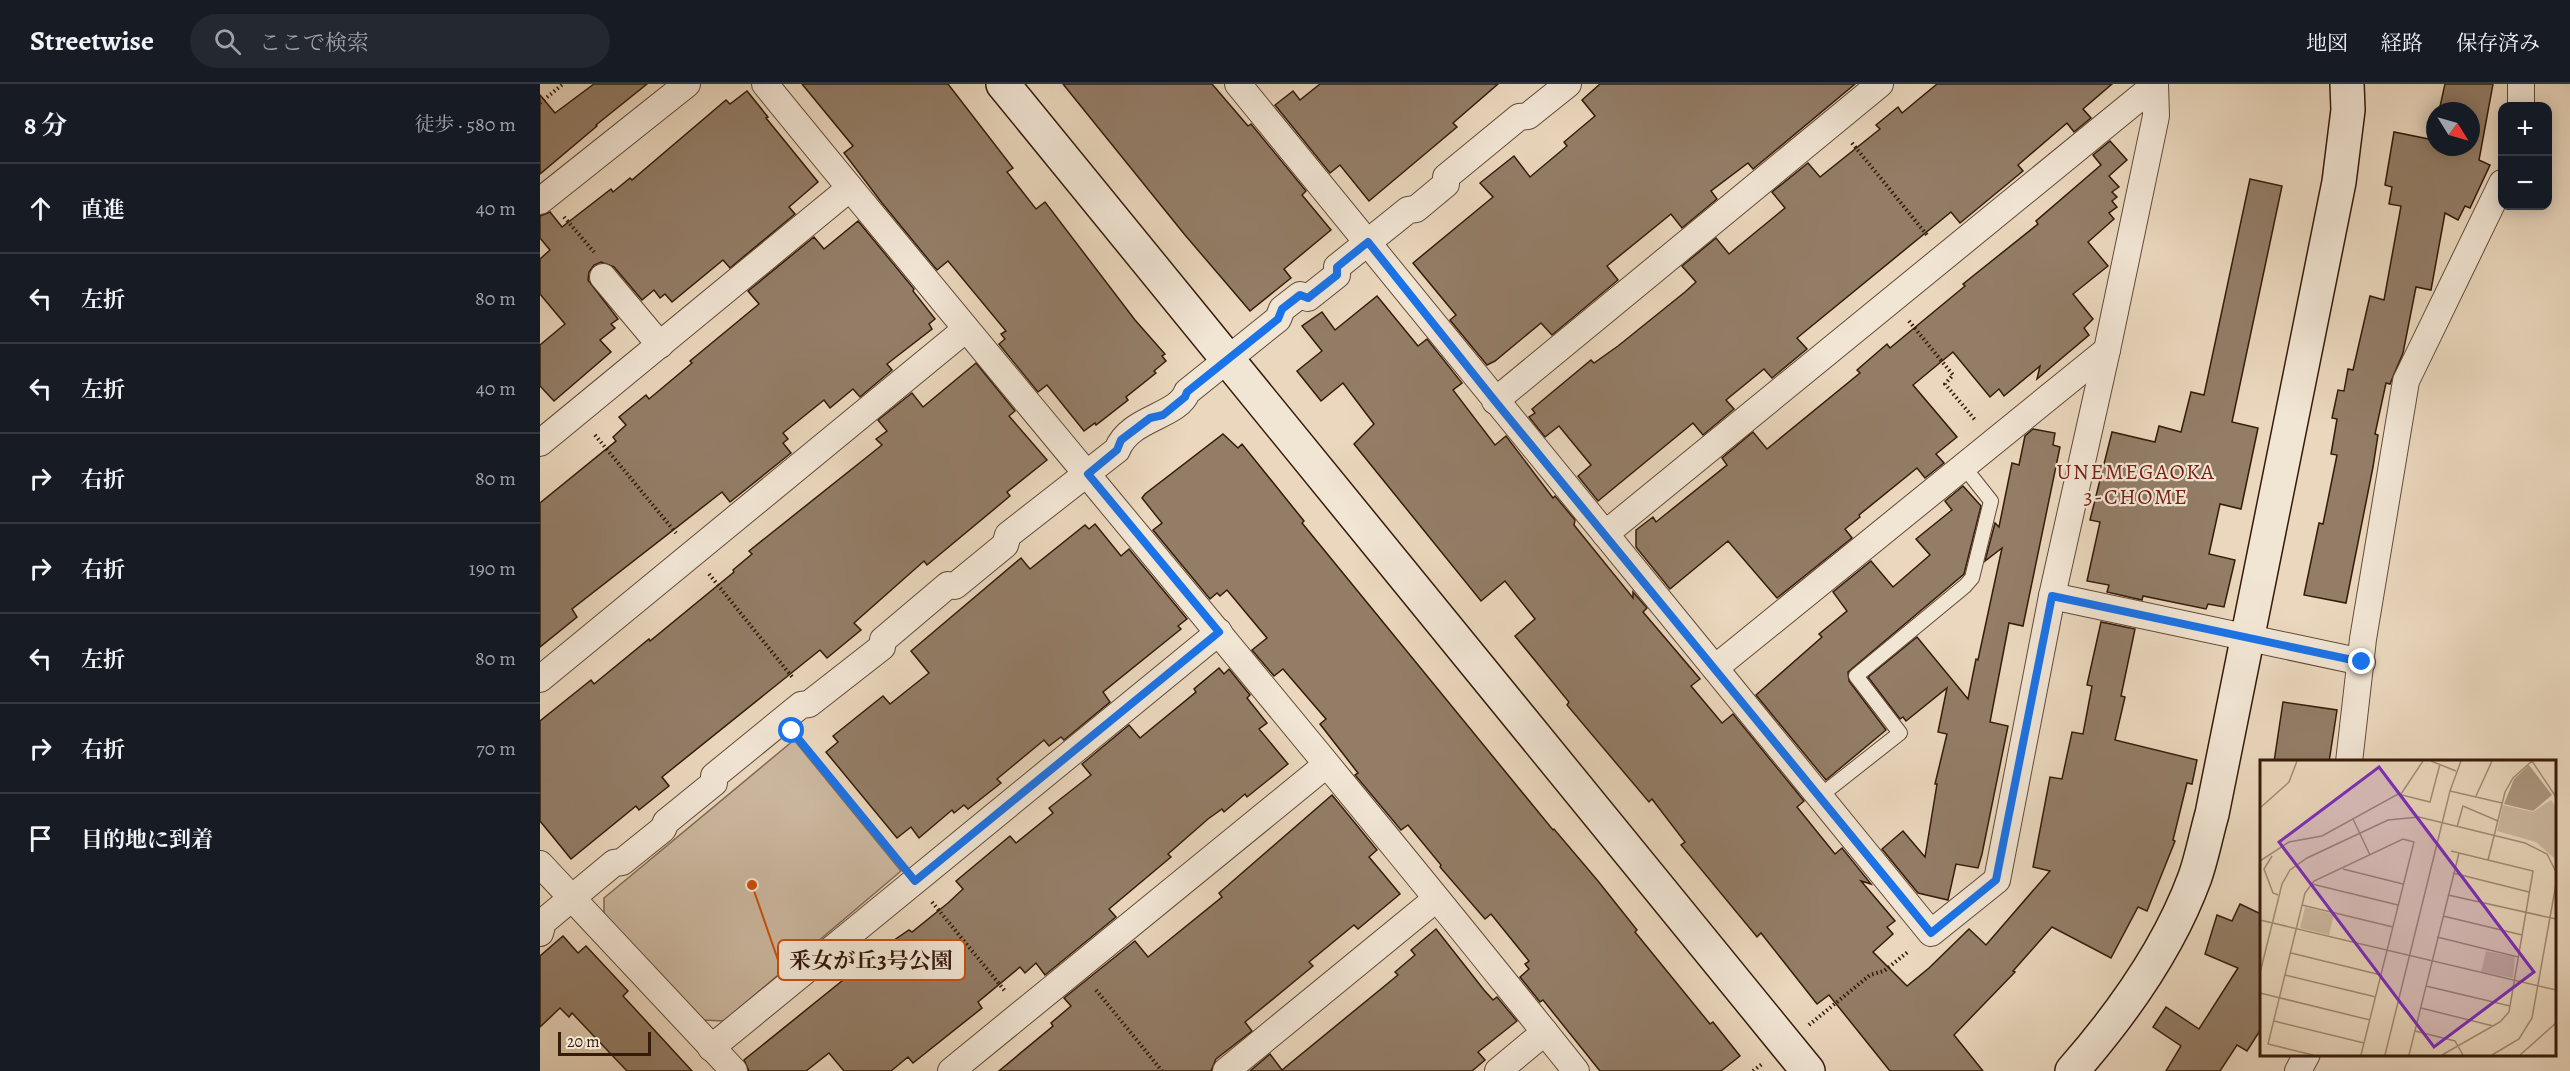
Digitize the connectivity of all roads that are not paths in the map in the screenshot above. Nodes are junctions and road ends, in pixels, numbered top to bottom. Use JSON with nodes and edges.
{"nodes":[{"id":1,"x":687,"y":84,"type":"edge"},
{"id":2,"x":765,"y":84,"type":"edge"},
{"id":3,"x":1003,"y":84,"type":"edge"},
{"id":4,"x":1568,"y":84,"type":"edge"},
{"id":5,"x":1880,"y":84,"type":"edge"},
{"id":6,"x":2347,"y":84,"type":"edge"},
{"id":7,"x":2521,"y":84,"type":"edge"},
{"id":8,"x":2155,"y":85,"type":"edge"},
{"id":9,"x":1250,"y":88,"type":"edge"},
{"id":10,"x":2521,"y":102,"type":"edge"},
{"id":11,"x":850,"y":188,"type":"junction"},
{"id":12,"x":2498,"y":191,"type":"edge"},
{"id":13,"x":544,"y":197,"type":"edge"},
{"id":14,"x":1368,"y":242,"type":"junction"},
{"id":15,"x":603,"y":277,"type":"road end"},
{"id":16,"x":966,"y":329,"type":"junction"},
{"id":17,"x":660,"y":345,"type":"junction"},
{"id":18,"x":2107,"y":350,"type":"junction"},
{"id":19,"x":1228,"y":359,"type":"junction"},
{"id":20,"x":1495,"y":401,"type":"junction"},
{"id":21,"x":540,"y":443,"type":"edge"},
{"id":22,"x":1964,"y":467,"type":"junction"},
{"id":23,"x":1088,"y":474,"type":"junction"},
{"id":24,"x":1605,"y":534,"type":"junction"},
{"id":25,"x":2052,"y":596,"type":"junction"},
{"id":26,"x":1219,"y":632,"type":"junction"},
{"id":27,"x":2247,"y":639,"type":"junction"},
{"id":28,"x":2362,"y":662,"type":"junction"},
{"id":29,"x":1715,"y":668,"type":"junction"},
{"id":30,"x":540,"y":679,"type":"edge"},
{"id":31,"x":2349,"y":760,"type":"edge"},
{"id":32,"x":1326,"y":765,"type":"junction"},
{"id":33,"x":1820,"y":796,"type":"junction"},
{"id":34,"x":540,"y":864,"type":"edge"},
{"id":35,"x":573,"y":897,"type":"junction"},
{"id":36,"x":1436,"y":899,"type":"junction"},
{"id":37,"x":540,"y":933,"type":"edge"},
{"id":38,"x":1545,"y":1032,"type":"junction"},
{"id":39,"x":711,"y":1047,"type":"junction"},
{"id":40,"x":2306,"y":1056,"type":"edge"},
{"id":41,"x":734,"y":1071,"type":"edge"},
{"id":42,"x":951,"y":1071,"type":"edge"},
{"id":43,"x":1226,"y":1071,"type":"edge"},
{"id":44,"x":1498,"y":1071,"type":"edge"},
{"id":45,"x":1576,"y":1071,"type":"edge"},
{"id":46,"x":1808,"y":1071,"type":"edge"},
{"id":47,"x":2072,"y":1071,"type":"edge"},
{"id":48,"x":2298,"y":1071,"type":"edge"}],
"edges":[{"from":1,"to":13,"type":"street"},
{"from":2,"to":11,"type":"street"},
{"from":3,"to":19,"type":"street"},
{"from":4,"to":14,"type":"street"},
{"from":5,"to":20,"type":"street"},
{"from":6,"to":27,"type":"street"},
{"from":7,"to":10,"type":"street"},
{"from":8,"to":18,"type":"street"},
{"from":8,"to":24,"type":"street"},
{"from":9,"to":14,"type":"street"},
{"from":11,"to":16,"type":"street"},
{"from":11,"to":17,"type":"street"},
{"from":12,"to":28,"type":"street"},
{"from":14,"to":19,"type":"street"},
{"from":14,"to":20,"type":"street"},
{"from":15,"to":17,"type":"street"},
{"from":16,"to":23,"type":"street"},
{"from":16,"to":30,"type":"street"},
{"from":17,"to":21,"type":"street"},
{"from":18,"to":22,"type":"street"},
{"from":18,"to":25,"type":"street"},
{"from":19,"to":23,"type":"street"},
{"from":19,"to":46,"type":"street"},
{"from":20,"to":24,"type":"street"},
{"from":22,"to":29,"type":"street"},
{"from":22,"to":33,"type":"lane"},
{"from":23,"to":26,"type":"street"},
{"from":23,"to":35,"type":"street"},
{"from":24,"to":29,"type":"street"},
{"from":25,"to":27,"type":"street"},
{"from":25,"to":33,"type":"street"},
{"from":26,"to":32,"type":"street"},
{"from":26,"to":39,"type":"street"},
{"from":27,"to":28,"type":"street"},
{"from":27,"to":47,"type":"street"},
{"from":28,"to":31,"type":"street"},
{"from":29,"to":33,"type":"street"},
{"from":32,"to":36,"type":"street"},
{"from":32,"to":42,"type":"street"},
{"from":34,"to":35,"type":"street"},
{"from":35,"to":37,"type":"street"},
{"from":35,"to":39,"type":"street"},
{"from":36,"to":38,"type":"street"},
{"from":36,"to":43,"type":"street"},
{"from":38,"to":44,"type":"street"},
{"from":38,"to":45,"type":"street"},
{"from":39,"to":41,"type":"street"},
{"from":40,"to":48,"type":"street"}]}
